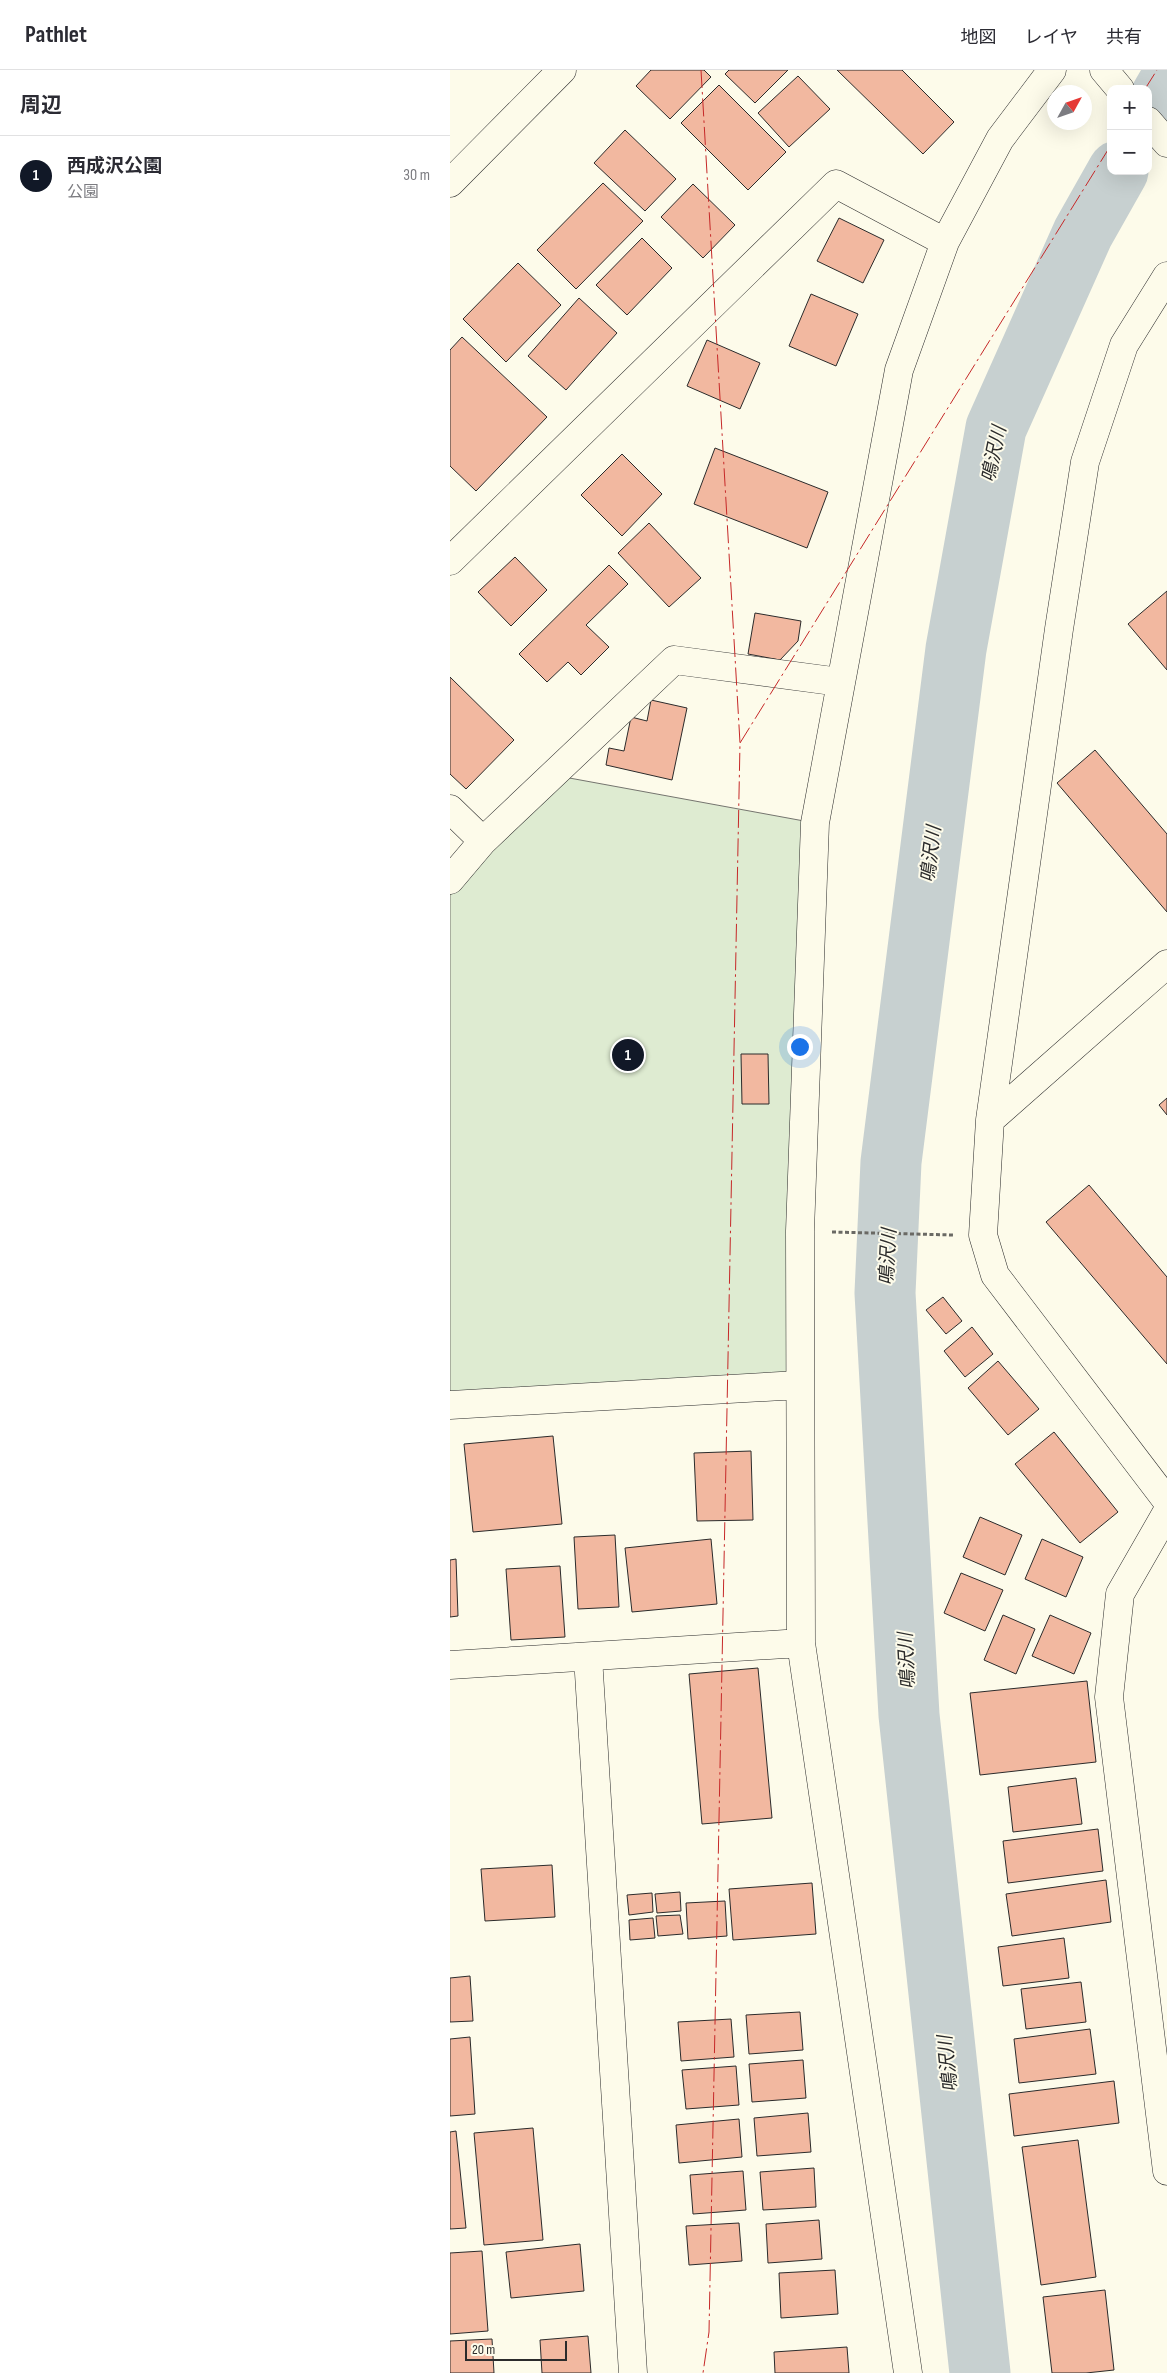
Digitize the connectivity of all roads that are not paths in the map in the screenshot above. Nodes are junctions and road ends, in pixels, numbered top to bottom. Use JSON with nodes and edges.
{"nodes":[{"id":1,"x":562,"y":70,"type":"edge"},
{"id":2,"x":1052,"y":70,"type":"edge"},
{"id":3,"x":1104,"y":70,"type":"edge"},
{"id":4,"x":1117,"y":85,"type":"edge"},
{"id":5,"x":1152,"y":126,"type":"edge"},
{"id":6,"x":1167,"y":143,"type":"edge"},
{"id":7,"x":450,"y":183,"type":"edge"},
{"id":8,"x":945,"y":242,"type":"junction"},
{"id":9,"x":1167,"y":276,"type":"edge"},
{"id":10,"x":450,"y":560,"type":"edge"},
{"id":11,"x":840,"y":682,"type":"junction"},
{"id":12,"x":450,"y":809,"type":"edge"},
{"id":13,"x":483,"y":841,"type":"junction"},
{"id":14,"x":450,"y":880,"type":"edge"},
{"id":15,"x":1167,"y":964,"type":"edge"},
{"id":16,"x":990,"y":1120,"type":"junction"},
{"id":17,"x":799,"y":1385,"type":"junction"},
{"id":18,"x":450,"y":1405,"type":"edge"},
{"id":19,"x":1167,"y":1501,"type":"edge"},
{"id":20,"x":1167,"y":1512,"type":"edge"},
{"id":21,"x":800,"y":1643,"type":"junction"},
{"id":22,"x":588,"y":1656,"type":"junction"},
{"id":23,"x":450,"y":1665,"type":"edge"},
{"id":24,"x":1165,"y":2136,"type":"edge"},
{"id":25,"x":1167,"y":2171,"type":"edge"},
{"id":26,"x":633,"y":2373,"type":"edge"},
{"id":27,"x":908,"y":2373,"type":"edge"}],
"edges":[{"from":1,"to":7,"type":"street"},
{"from":2,"to":8,"type":"street"},
{"from":3,"to":4,"type":"street"},
{"from":5,"to":6,"type":"street"},
{"from":8,"to":10,"type":"street"},
{"from":8,"to":11,"type":"street"},
{"from":9,"to":16,"type":"street"},
{"from":11,"to":13,"type":"street"},
{"from":11,"to":17,"type":"street"},
{"from":12,"to":13,"type":"street"},
{"from":13,"to":14,"type":"street"},
{"from":15,"to":16,"type":"street"},
{"from":16,"to":19,"type":"street"},
{"from":17,"to":18,"type":"street"},
{"from":17,"to":21,"type":"street"},
{"from":20,"to":24,"type":"street"},
{"from":21,"to":22,"type":"street"},
{"from":21,"to":27,"type":"street"},
{"from":22,"to":23,"type":"street"},
{"from":22,"to":26,"type":"street"},
{"from":24,"to":25,"type":"street"}]}
